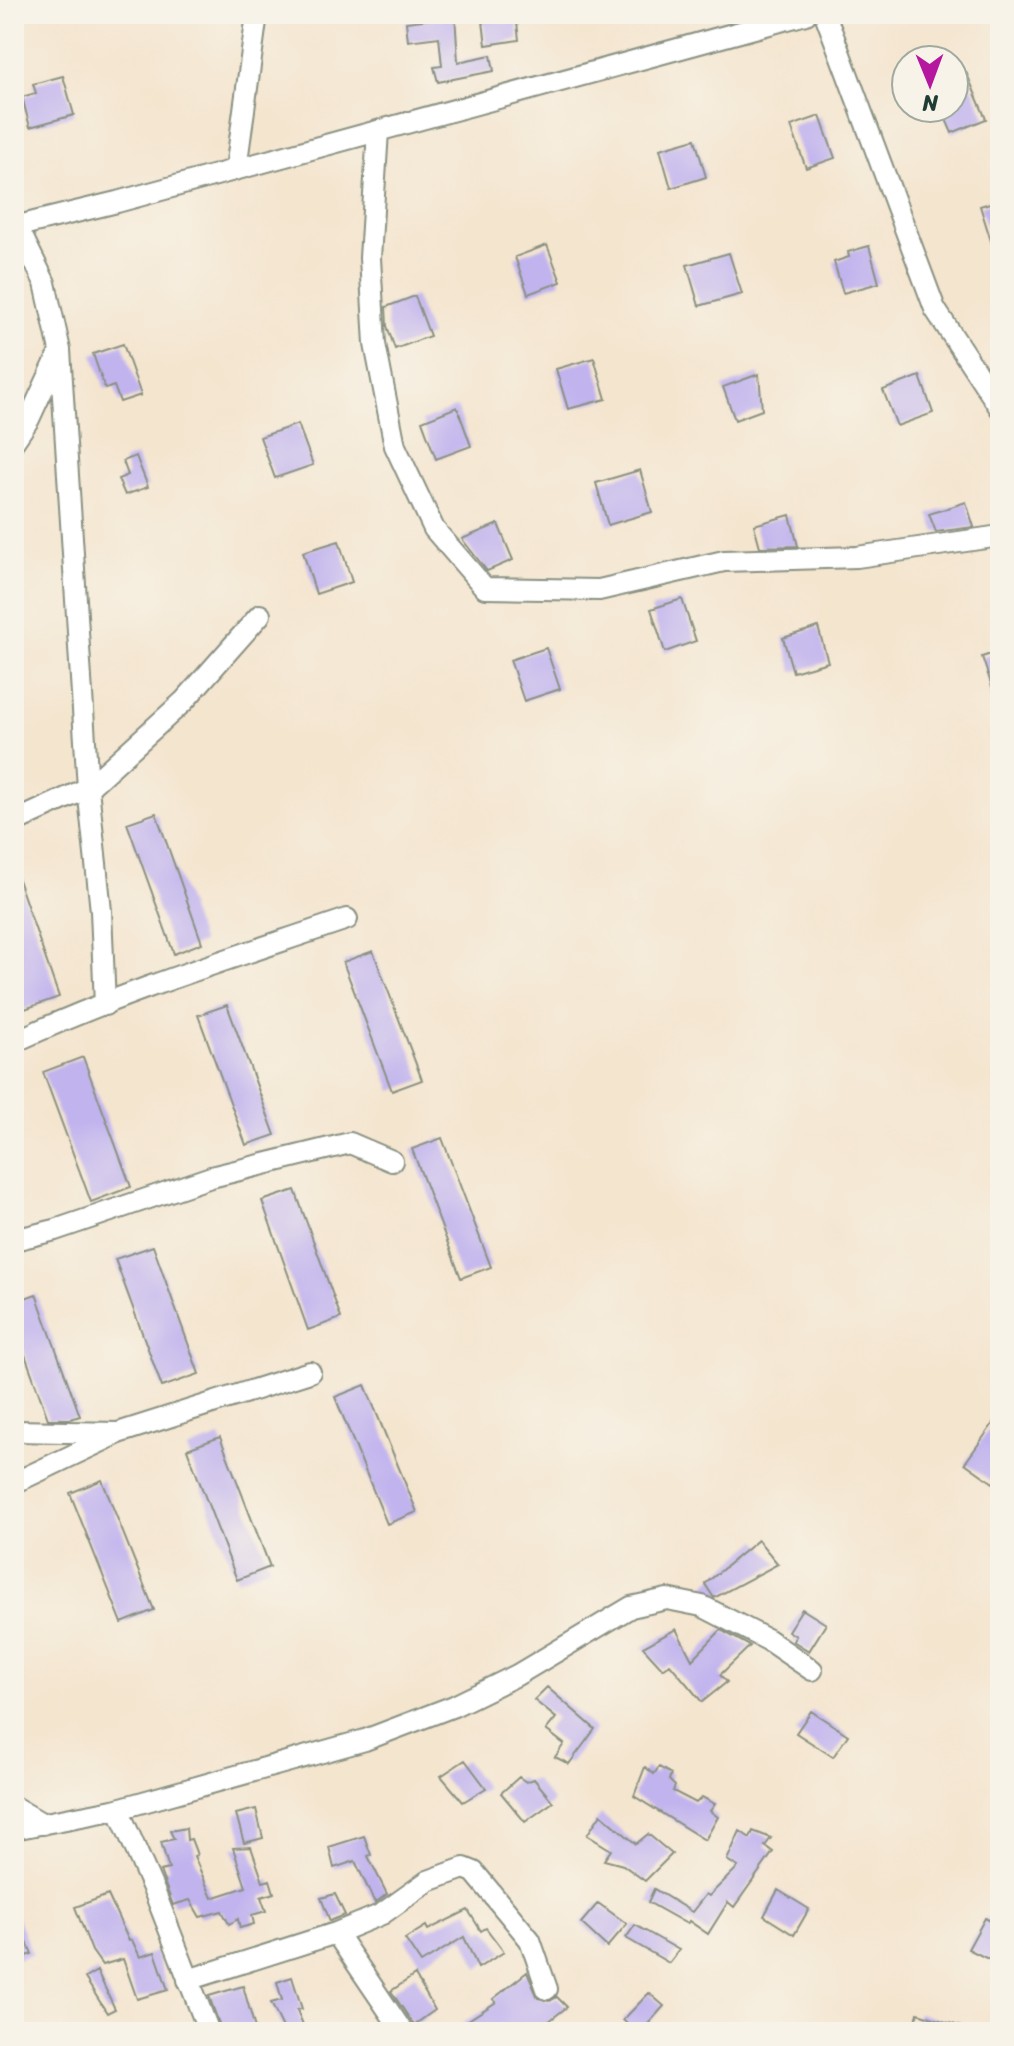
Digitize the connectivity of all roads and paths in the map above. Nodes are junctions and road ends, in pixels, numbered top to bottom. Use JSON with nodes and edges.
{"nodes":[{"id":1,"x":806,"y":14,"type":"edge"},
{"id":2,"x":825,"y":14,"type":"edge"},
{"id":3,"x":255,"y":17,"type":"edge"},
{"id":4,"x":378,"y":131,"type":"junction"},
{"id":5,"x":236,"y":169,"type":"junction"},
{"id":6,"x":15,"y":224,"type":"edge"},
{"id":7,"x":60,"y":350,"type":"junction"},
{"id":8,"x":999,"y":406,"type":"edge"},
{"id":9,"x":14,"y":441,"type":"edge"},
{"id":10,"x":1000,"y":536,"type":"edge"},
{"id":11,"x":260,"y":615,"type":"dead end"},
{"id":12,"x":88,"y":788,"type":"junction"},
{"id":13,"x":14,"y":822,"type":"edge"},
{"id":14,"x":347,"y":919,"type":"dead end"},
{"id":15,"x":105,"y":1005,"type":"junction"},
{"id":16,"x":14,"y":1042,"type":"edge"},
{"id":17,"x":392,"y":1161,"type":"dead end"},
{"id":18,"x":14,"y":1240,"type":"edge"},
{"id":19,"x":310,"y":1372,"type":"dead end"},
{"id":20,"x":14,"y":1431,"type":"edge"},
{"id":21,"x":118,"y":1433,"type":"junction"},
{"id":22,"x":14,"y":1483,"type":"edge"},
{"id":23,"x":812,"y":1670,"type":"dead end"},
{"id":24,"x":14,"y":1807,"type":"edge"},
{"id":25,"x":118,"y":1809,"type":"junction"},
{"id":26,"x":43,"y":1824,"type":"junction"},
{"id":27,"x":14,"y":1829,"type":"edge"},
{"id":28,"x":336,"y":1933,"type":"junction"},
{"id":29,"x":188,"y":1980,"type":"junction"},
{"id":30,"x":547,"y":1989,"type":"dead end"},
{"id":31,"x":209,"y":2032,"type":"edge"},
{"id":32,"x":403,"y":2032,"type":"edge"}],
"edges":[{"from":1,"to":4,"type":"street"},
{"from":2,"to":8,"type":"street"},
{"from":3,"to":5,"type":"street"},
{"from":4,"to":5,"type":"street"},
{"from":4,"to":10,"type":"street"},
{"from":5,"to":6,"type":"street"},
{"from":6,"to":7,"type":"street"},
{"from":7,"to":9,"type":"street"},
{"from":7,"to":12,"type":"street"},
{"from":11,"to":12,"type":"street"},
{"from":12,"to":13,"type":"street"},
{"from":12,"to":15,"type":"street"},
{"from":14,"to":15,"type":"street"},
{"from":15,"to":16,"type":"street"},
{"from":17,"to":18,"type":"street"},
{"from":19,"to":21,"type":"street"},
{"from":20,"to":21,"type":"street"},
{"from":21,"to":22,"type":"street"},
{"from":23,"to":25,"type":"street"},
{"from":24,"to":26,"type":"street"},
{"from":25,"to":26,"type":"street"},
{"from":25,"to":29,"type":"street"},
{"from":26,"to":27,"type":"street"},
{"from":28,"to":29,"type":"street"},
{"from":28,"to":30,"type":"street"},
{"from":28,"to":32,"type":"street"},
{"from":29,"to":31,"type":"street"}]}
